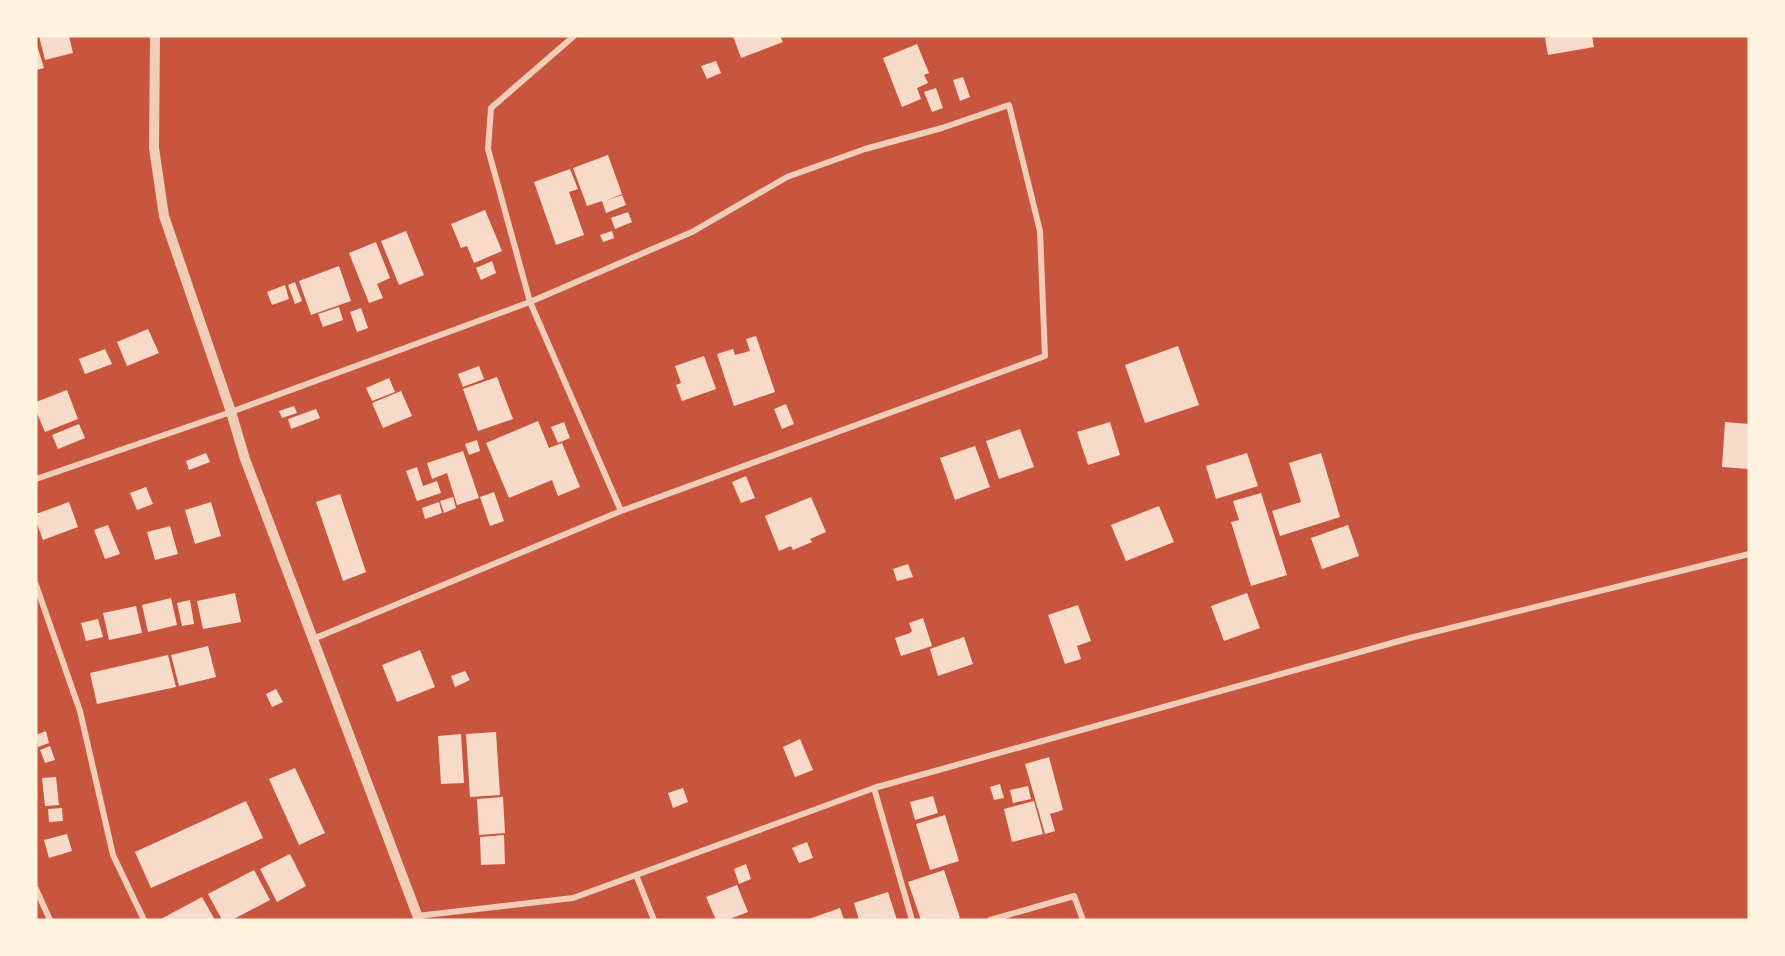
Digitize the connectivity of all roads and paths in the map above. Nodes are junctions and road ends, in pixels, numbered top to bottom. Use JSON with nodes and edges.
{"nodes":[{"id":1,"x":155,"y":36,"type":"edge"},
{"id":2,"x":574,"y":36,"type":"edge"},
{"id":3,"x":530,"y":302,"type":"junction"},
{"id":4,"x":231,"y":412,"type":"junction"},
{"id":5,"x":36,"y":478,"type":"edge"},
{"id":6,"x":621,"y":511,"type":"junction"},
{"id":7,"x":1749,"y":554,"type":"edge"},
{"id":8,"x":36,"y":585,"type":"edge"},
{"id":9,"x":313,"y":639,"type":"junction"},
{"id":10,"x":874,"y":788,"type":"junction"},
{"id":11,"x":636,"y":875,"type":"junction"},
{"id":12,"x":36,"y":889,"type":"edge"},
{"id":13,"x":418,"y":918,"type":"edge"},
{"id":14,"x":50,"y":920,"type":"edge"},
{"id":15,"x":144,"y":920,"type":"edge"},
{"id":16,"x":654,"y":920,"type":"edge"},
{"id":17,"x":912,"y":920,"type":"edge"},
{"id":18,"x":990,"y":920,"type":"edge"},
{"id":19,"x":1083,"y":920,"type":"edge"}],
"edges":[{"from":1,"to":4,"type":"street"},
{"from":2,"to":3,"type":"street"},
{"from":3,"to":4,"type":"street"},
{"from":3,"to":6,"type":"street"},
{"from":3,"to":6,"type":"street"},
{"from":4,"to":5,"type":"street"},
{"from":4,"to":9,"type":"street"},
{"from":6,"to":9,"type":"street"},
{"from":7,"to":10,"type":"street"},
{"from":8,"to":15,"type":"street"},
{"from":9,"to":13,"type":"street"},
{"from":10,"to":11,"type":"street"},
{"from":10,"to":17,"type":"street"},
{"from":11,"to":13,"type":"street"},
{"from":11,"to":16,"type":"street"},
{"from":12,"to":14,"type":"street"},
{"from":18,"to":19,"type":"street"}]}
